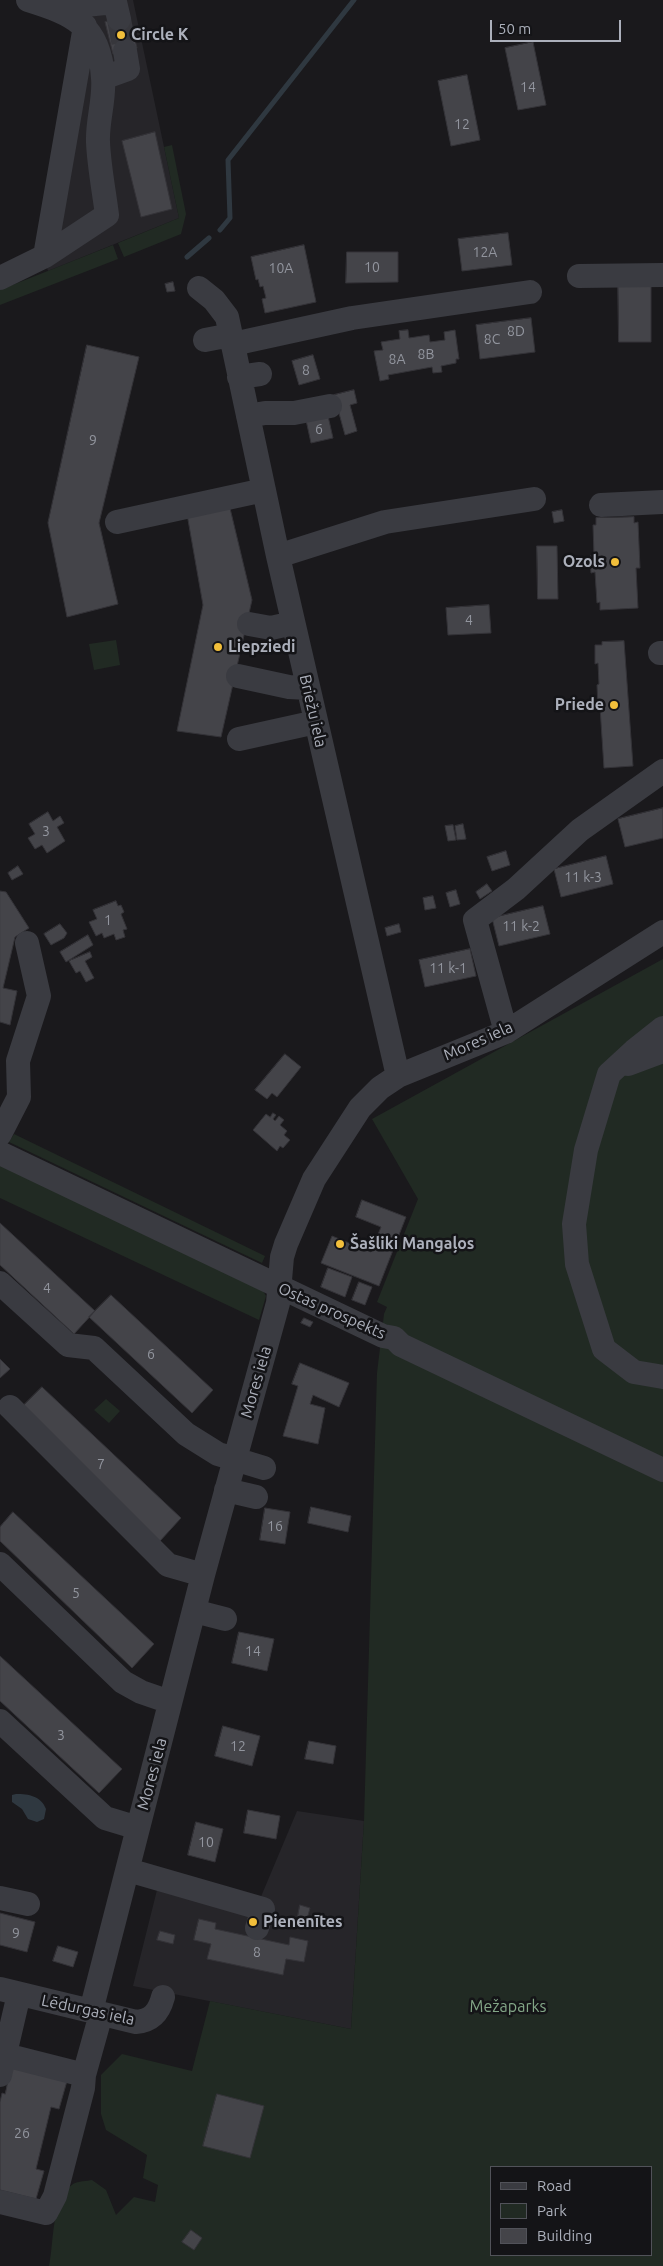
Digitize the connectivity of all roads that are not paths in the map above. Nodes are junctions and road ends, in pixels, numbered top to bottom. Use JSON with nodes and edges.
{"nodes":[{"id":1,"x":28,"y":0,"type":"edge"},
{"id":2,"x":62,"y":10,"type":"junction"},
{"id":3,"x":119,"y":18,"type":"tunnel mouth"},
{"id":4,"x":85,"y":26,"type":"junction"},
{"id":5,"x":125,"y":51,"type":"tunnel mouth"},
{"id":6,"x":104,"y":78,"type":"junction"},
{"id":7,"x":45,"y":256,"type":"junction"},
{"id":8,"x":663,"y":275,"type":"edge"},
{"id":9,"x":580,"y":276,"type":"dead end"},
{"id":10,"x":0,"y":278,"type":"edge"},
{"id":11,"x":199,"y":288,"type":"dead end"},
{"id":12,"x":530,"y":292,"type":"dead end"},
{"id":13,"x":205,"y":340,"type":"dead end"},
{"id":14,"x":232,"y":340,"type":"junction"},
{"id":15,"x":330,"y":406,"type":"dead end"},
{"id":16,"x":248,"y":416,"type":"junction"},
{"id":17,"x":264,"y":490,"type":"junction"},
{"id":18,"x":534,"y":498,"type":"dead end"},
{"id":19,"x":663,"y":502,"type":"edge"},
{"id":20,"x":602,"y":504,"type":"dead end"},
{"id":21,"x":117,"y":522,"type":"dead end"},
{"id":22,"x":278,"y":556,"type":"junction"},
{"id":23,"x":293,"y":623,"type":"junction"},
{"id":24,"x":250,"y":624,"type":"dead end"},
{"id":25,"x":238,"y":676,"type":"dead end"},
{"id":26,"x":308,"y":688,"type":"junction"},
{"id":27,"x":316,"y":722,"type":"junction"},
{"id":28,"x":239,"y":740,"type":"dead end"},
{"id":29,"x":663,"y":771,"type":"edge"},
{"id":30,"x":663,"y":932,"type":"edge"},
{"id":31,"x":27,"y":943,"type":"dead end"},
{"id":32,"x":663,"y":1028,"type":"edge"},
{"id":33,"x":506,"y":1032,"type":"junction"},
{"id":34,"x":663,"y":1051,"type":"edge"},
{"id":35,"x":609,"y":1074,"type":"junction"},
{"id":36,"x":398,"y":1076,"type":"junction"},
{"id":37,"x":0,"y":1134,"type":"edge"},
{"id":38,"x":0,"y":1153,"type":"edge"},
{"id":39,"x":0,"y":1283,"type":"edge"},
{"id":40,"x":279,"y":1287,"type":"junction"},
{"id":41,"x":663,"y":1377,"type":"edge"},
{"id":42,"x":10,"y":1408,"type":"dead end"},
{"id":43,"x":234,"y":1459,"type":"junction"},
{"id":44,"x":264,"y":1468,"type":"dead end"},
{"id":45,"x":663,"y":1470,"type":"edge"},
{"id":46,"x":226,"y":1490,"type":"junction"},
{"id":47,"x":256,"y":1497,"type":"dead end"},
{"id":48,"x":0,"y":1564,"type":"edge"},
{"id":49,"x":203,"y":1575,"type":"junction"},
{"id":50,"x":194,"y":1611,"type":"junction"},
{"id":51,"x":226,"y":1619,"type":"dead end"},
{"id":52,"x":170,"y":1702,"type":"junction"},
{"id":53,"x":0,"y":1721,"type":"edge"},
{"id":54,"x":138,"y":1828,"type":"junction"},
{"id":55,"x":128,"y":1870,"type":"junction"},
{"id":56,"x":0,"y":1898,"type":"edge"},
{"id":57,"x":28,"y":1904,"type":"dead end"},
{"id":58,"x":257,"y":1928,"type":"dead end"},
{"id":59,"x":10,"y":1992,"type":"edge"},
{"id":60,"x":163,"y":1997,"type":"dead end"},
{"id":61,"x":96,"y":2012,"type":"junction"},
{"id":62,"x":2,"y":2065,"type":"edge"},
{"id":63,"x":84,"y":2075,"type":"junction"},
{"id":64,"x":0,"y":2202,"type":"edge"}],
"edges":[{"from":1,"to":2,"type":"street"},
{"from":2,"to":3,"type":"street"},
{"from":2,"to":4,"type":"street"},
{"from":4,"to":6,"type":"street"},
{"from":4,"to":7,"type":"street"},
{"from":5,"to":6,"type":"street"},
{"from":6,"to":7,"type":"street"},
{"from":7,"to":10,"type":"street"},
{"from":8,"to":9,"type":"street"},
{"from":11,"to":14,"type":"street","name":"Briežu iela"},
{"from":12,"to":14,"type":"street"},
{"from":13,"to":14,"type":"street"},
{"from":14,"to":16,"type":"street","name":"Briežu iela"},
{"from":15,"to":16,"type":"street"},
{"from":16,"to":17,"type":"street","name":"Briežu iela"},
{"from":17,"to":21,"type":"street"},
{"from":17,"to":22,"type":"street","name":"Briežu iela"},
{"from":18,"to":22,"type":"street"},
{"from":19,"to":20,"type":"street"},
{"from":22,"to":23,"type":"street","name":"Briežu iela"},
{"from":23,"to":24,"type":"street"},
{"from":23,"to":26,"type":"street","name":"Briežu iela"},
{"from":25,"to":26,"type":"street"},
{"from":26,"to":27,"type":"street","name":"Briežu iela"},
{"from":27,"to":28,"type":"street"},
{"from":27,"to":36,"type":"street","name":"Briežu iela"},
{"from":29,"to":33,"type":"street"},
{"from":30,"to":33,"type":"street","name":"Mores iela"},
{"from":31,"to":37,"type":"street"},
{"from":32,"to":35,"type":"street"},
{"from":33,"to":36,"type":"street","name":"Mores iela"},
{"from":34,"to":35,"type":"street"},
{"from":35,"to":41,"type":"street"},
{"from":36,"to":40,"type":"street","name":"Mores iela"},
{"from":38,"to":40,"type":"street","name":"Ostas prospekts"},
{"from":39,"to":43,"type":"street"},
{"from":40,"to":43,"type":"street","name":"Mores iela"},
{"from":40,"to":45,"type":"street","name":"Ostas prospekts"},
{"from":42,"to":49,"type":"street"},
{"from":43,"to":44,"type":"street"},
{"from":43,"to":46,"type":"street","name":"Mores iela"},
{"from":46,"to":47,"type":"street"},
{"from":46,"to":49,"type":"street","name":"Mores iela"},
{"from":48,"to":52,"type":"street"},
{"from":49,"to":50,"type":"street","name":"Mores iela"},
{"from":50,"to":51,"type":"street"},
{"from":50,"to":52,"type":"street","name":"Mores iela"},
{"from":52,"to":54,"type":"street","name":"Mores iela"},
{"from":53,"to":54,"type":"street"},
{"from":54,"to":55,"type":"street","name":"Mores iela"},
{"from":55,"to":58,"type":"street"},
{"from":55,"to":61,"type":"street","name":"Mores iela"},
{"from":56,"to":57,"type":"street"},
{"from":59,"to":61,"type":"street","name":"Lēdurgas iela"},
{"from":59,"to":62,"type":"street"},
{"from":60,"to":61,"type":"street","name":"Lēdurgas iela"},
{"from":61,"to":63,"type":"street","name":"Mores iela"},
{"from":62,"to":63,"type":"street"},
{"from":63,"to":64,"type":"street","name":"Mores iela"}]}
